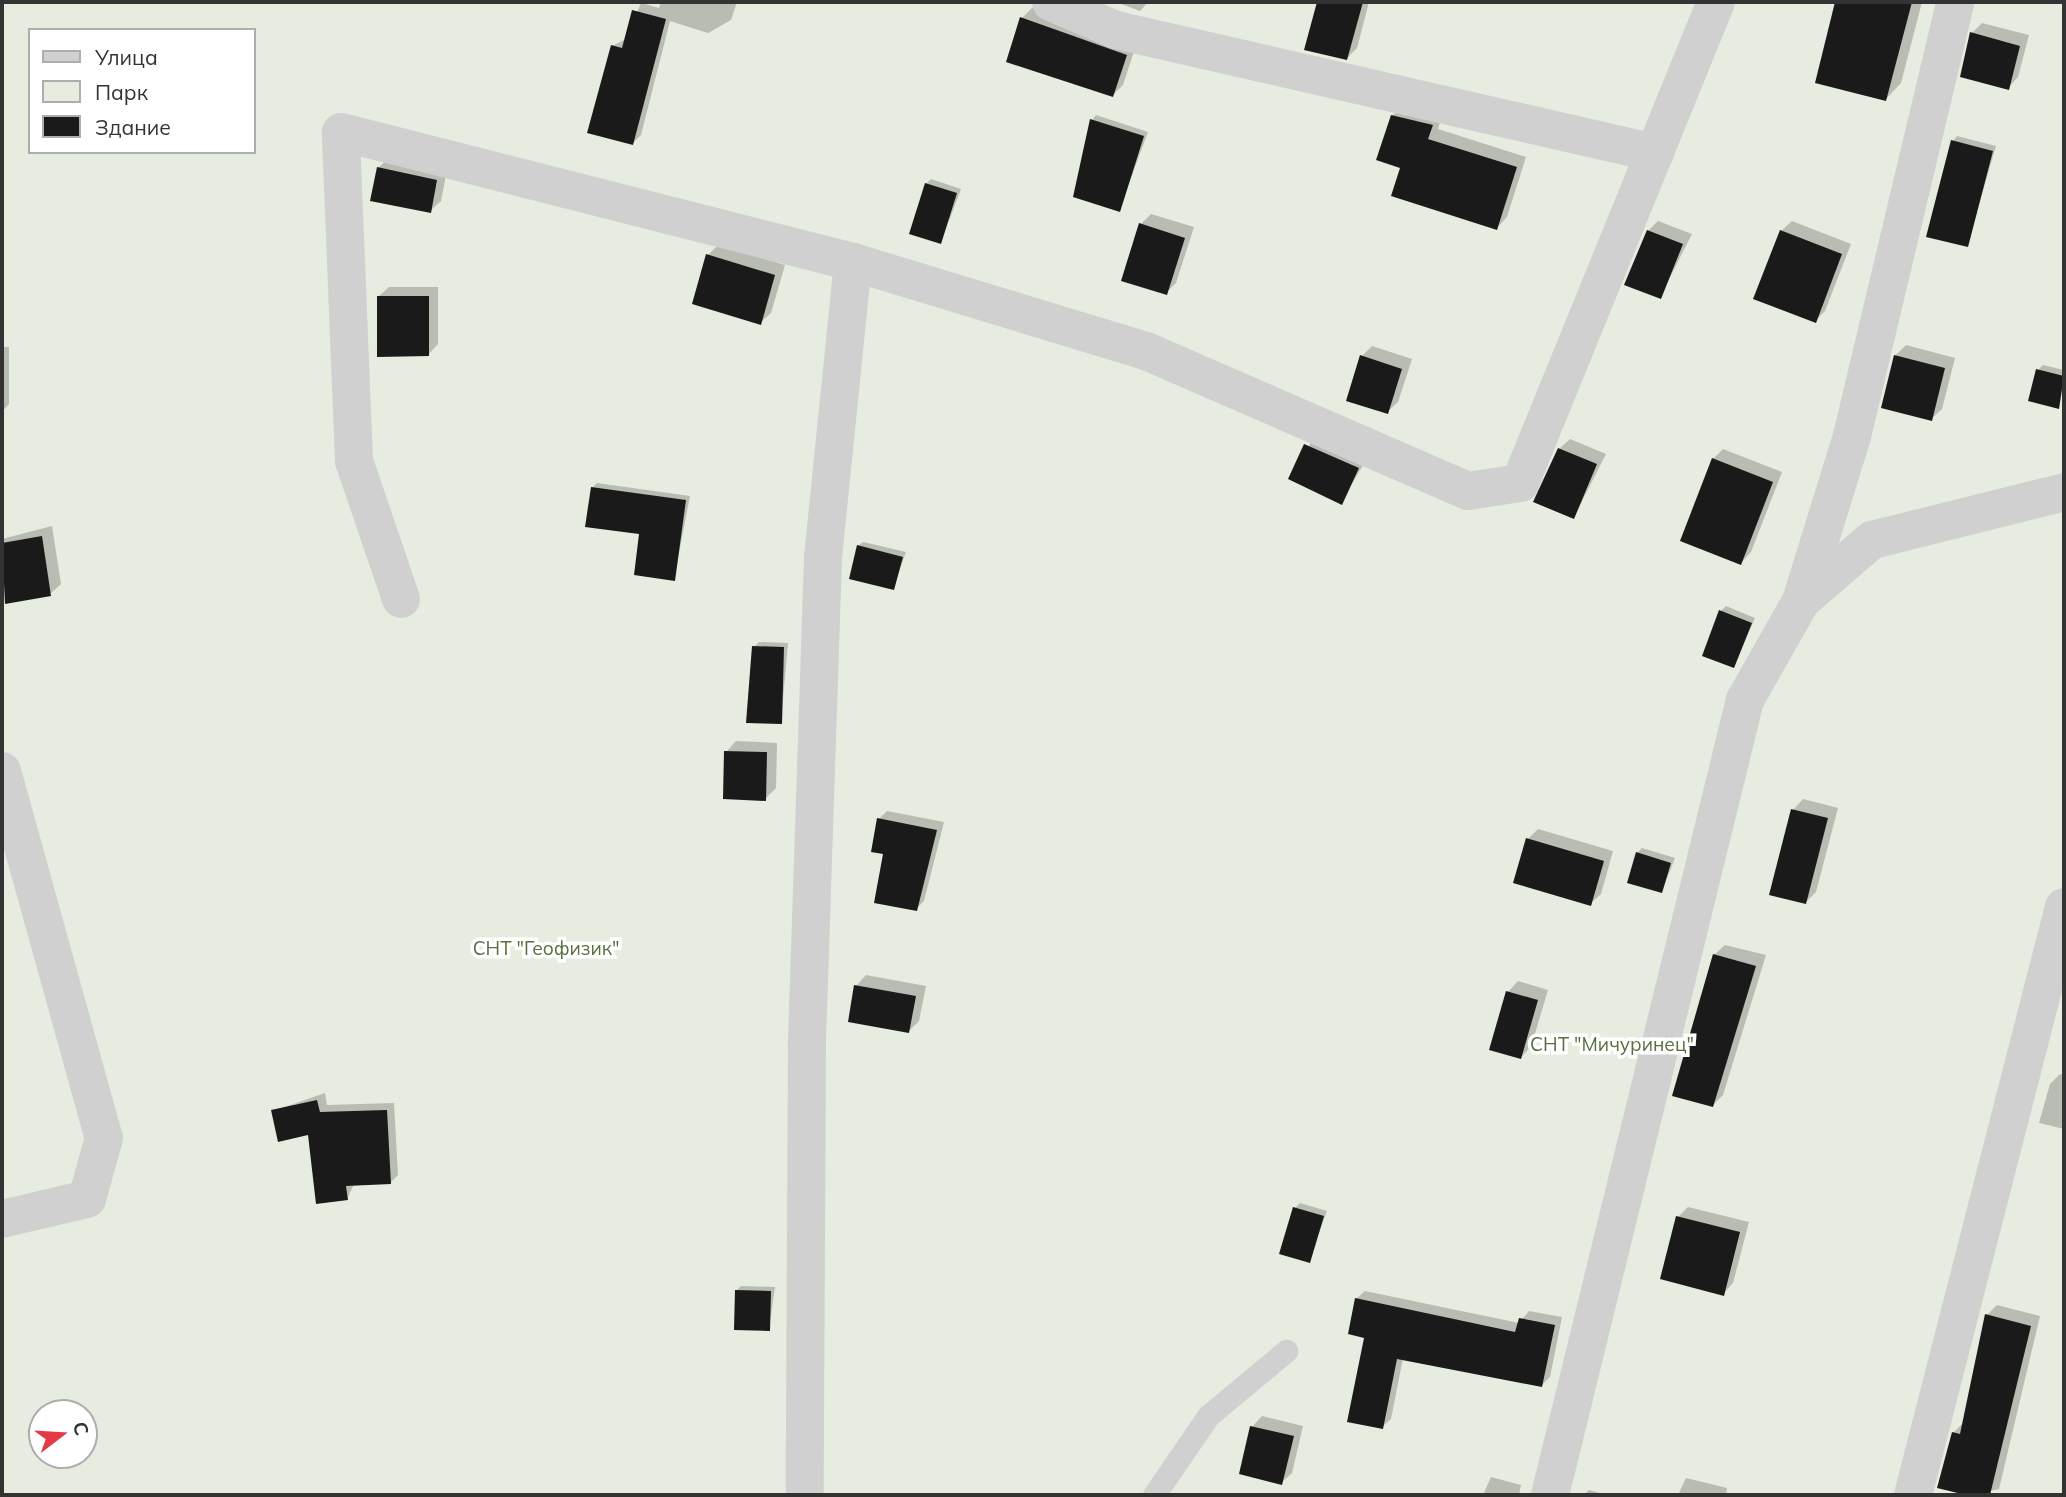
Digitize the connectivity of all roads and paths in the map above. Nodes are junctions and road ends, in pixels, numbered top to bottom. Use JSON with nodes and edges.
{"nodes":[{"id":1,"x":1051,"y":2,"type":"edge"},
{"id":2,"x":1716,"y":2,"type":"edge"},
{"id":3,"x":1955,"y":2,"type":"edge"},
{"id":4,"x":1655,"y":153,"type":"junction"},
{"id":5,"x":853,"y":262,"type":"junction"},
{"id":6,"x":2064,"y":492,"type":"edge"},
{"id":7,"x":401,"y":599,"type":"dead end"},
{"id":8,"x":1801,"y":601,"type":"junction"},
{"id":9,"x":2,"y":771,"type":"edge"},
{"id":10,"x":2064,"y":907,"type":"edge"},
{"id":11,"x":2,"y":1219,"type":"edge"},
{"id":12,"x":1286,"y":1351,"type":"dead end"},
{"id":13,"x":805,"y":1495,"type":"edge"},
{"id":14,"x":1154,"y":1495,"type":"edge"},
{"id":15,"x":1550,"y":1495,"type":"edge"},
{"id":16,"x":1913,"y":1495,"type":"edge"}],
"edges":[{"from":1,"to":4,"type":"street"},
{"from":2,"to":4,"type":"street"},
{"from":3,"to":8,"type":"street"},
{"from":4,"to":5,"type":"street"},
{"from":5,"to":7,"type":"street"},
{"from":5,"to":13,"type":"street"},
{"from":6,"to":8,"type":"street"},
{"from":8,"to":15,"type":"street"},
{"from":9,"to":11,"type":"street"},
{"from":10,"to":16,"type":"street"},
{"from":12,"to":14,"type":"lane"}]}
